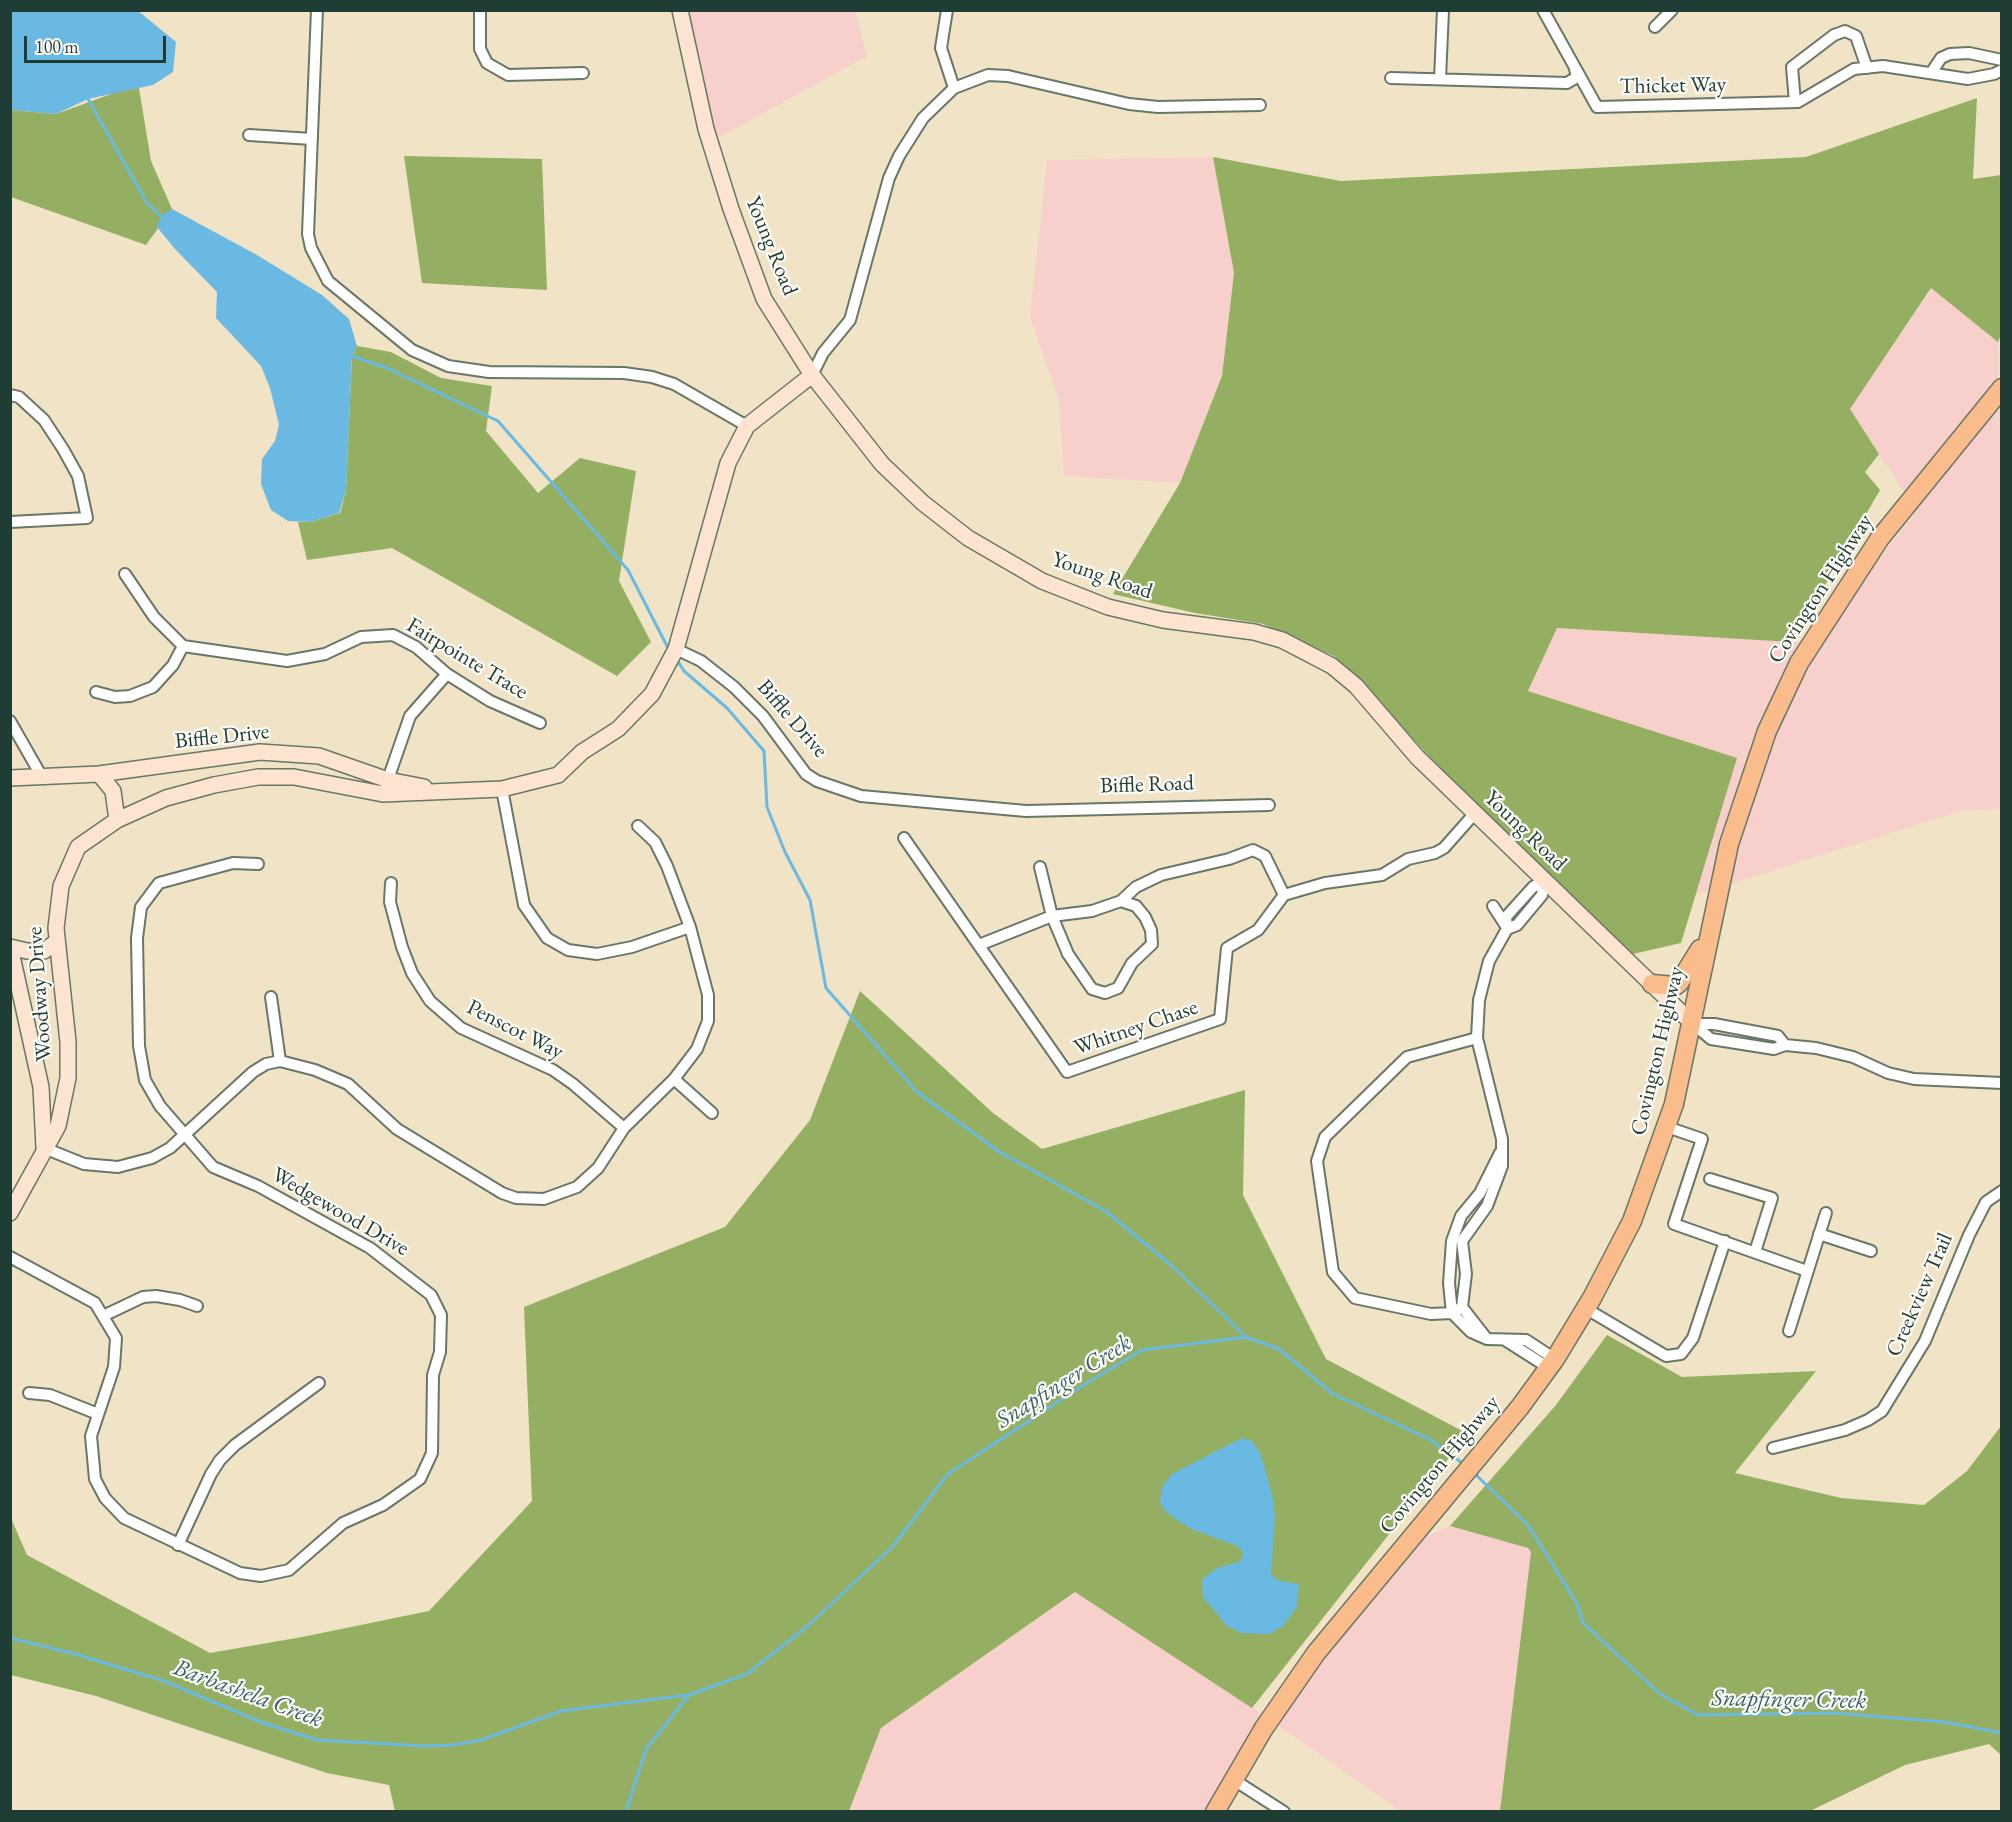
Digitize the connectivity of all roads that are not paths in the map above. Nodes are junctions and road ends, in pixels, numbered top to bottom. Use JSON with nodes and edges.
{"nodes":[{"id":1,"x":317,"y":10,"type":"edge"},
{"id":2,"x":480,"y":10,"type":"edge"},
{"id":3,"x":680,"y":10,"type":"edge"},
{"id":4,"x":947,"y":10,"type":"edge"},
{"id":5,"x":1443,"y":10,"type":"edge"},
{"id":6,"x":1543,"y":10,"type":"edge"},
{"id":7,"x":1672,"y":10,"type":"edge"},
{"id":8,"x":1655,"y":27,"type":"dead end"},
{"id":9,"x":2001,"y":60,"type":"edge"},
{"id":10,"x":1575,"y":68,"type":"junction"},
{"id":11,"x":1867,"y":68,"type":"junction"},
{"id":12,"x":2001,"y":70,"type":"edge"},
{"id":13,"x":583,"y":73,"type":"dead end"},
{"id":14,"x":1931,"y":73,"type":"junction"},
{"id":15,"x":1391,"y":78,"type":"dead end"},
{"id":16,"x":1440,"y":79,"type":"junction"},
{"id":17,"x":954,"y":88,"type":"junction"},
{"id":18,"x":1795,"y":102,"type":"junction"},
{"id":19,"x":1260,"y":105,"type":"dead end"},
{"id":20,"x":249,"y":135,"type":"dead end"},
{"id":21,"x":312,"y":139,"type":"junction"},
{"id":22,"x":812,"y":375,"type":"junction"},
{"id":23,"x":2001,"y":388,"type":"edge"},
{"id":24,"x":10,"y":395,"type":"edge"},
{"id":25,"x":747,"y":426,"type":"junction"},
{"id":26,"x":10,"y":522,"type":"edge"},
{"id":27,"x":125,"y":574,"type":"dead end"},
{"id":28,"x":183,"y":646,"type":"junction"},
{"id":29,"x":676,"y":649,"type":"junction"},
{"id":30,"x":447,"y":674,"type":"junction"},
{"id":31,"x":96,"y":692,"type":"dead end"},
{"id":32,"x":10,"y":721,"type":"edge"},
{"id":33,"x":540,"y":723,"type":"dead end"},
{"id":34,"x":99,"y":774,"type":"junction"},
{"id":35,"x":42,"y":777,"type":"junction"},
{"id":36,"x":10,"y":778,"type":"edge"},
{"id":37,"x":385,"y":787,"type":"junction"},
{"id":38,"x":502,"y":789,"type":"junction"},
{"id":39,"x":1269,"y":804,"type":"dead end"},
{"id":40,"x":1026,"y":811,"type":"joint"},
{"id":41,"x":1475,"y":813,"type":"junction"},
{"id":42,"x":117,"y":820,"type":"junction"},
{"id":43,"x":638,"y":826,"type":"dead end"},
{"id":44,"x":904,"y":838,"type":"dead end"},
{"id":45,"x":258,"y":864,"type":"dead end"},
{"id":46,"x":1040,"y":867,"type":"dead end"},
{"id":47,"x":1544,"y":881,"type":"junction"},
{"id":48,"x":391,"y":883,"type":"dead end"},
{"id":49,"x":1284,"y":895,"type":"junction"},
{"id":50,"x":1121,"y":901,"type":"junction"},
{"id":51,"x":1519,"y":901,"type":"junction"},
{"id":52,"x":1493,"y":906,"type":"dead end"},
{"id":53,"x":1530,"y":910,"type":"junction"},
{"id":54,"x":1052,"y":916,"type":"junction"},
{"id":55,"x":690,"y":927,"type":"junction"},
{"id":56,"x":1507,"y":928,"type":"junction"},
{"id":57,"x":56,"y":942,"type":"junction"},
{"id":58,"x":1708,"y":943,"type":"junction"},
{"id":59,"x":979,"y":945,"type":"junction"},
{"id":60,"x":10,"y":947,"type":"edge"},
{"id":61,"x":1652,"y":984,"type":"junction"},
{"id":62,"x":271,"y":997,"type":"dead end"},
{"id":63,"x":1693,"y":1024,"type":"junction"},
{"id":64,"x":1477,"y":1038,"type":"junction"},
{"id":65,"x":280,"y":1061,"type":"junction"},
{"id":66,"x":674,"y":1079,"type":"junction"},
{"id":67,"x":2001,"y":1083,"type":"edge"},
{"id":68,"x":712,"y":1113,"type":"dead end"},
{"id":69,"x":1667,"y":1127,"type":"junction"},
{"id":70,"x":624,"y":1128,"type":"junction"},
{"id":71,"x":184,"y":1134,"type":"junction"},
{"id":72,"x":44,"y":1148,"type":"junction"},
{"id":73,"x":1501,"y":1153,"type":"junction"},
{"id":74,"x":1710,"y":1179,"type":"dead end"},
{"id":75,"x":2001,"y":1191,"type":"edge"},
{"id":76,"x":10,"y":1213,"type":"edge"},
{"id":77,"x":1826,"y":1213,"type":"dead end"},
{"id":78,"x":1819,"y":1234,"type":"junction"},
{"id":79,"x":1725,"y":1242,"type":"junction"},
{"id":80,"x":1871,"y":1251,"type":"dead end"},
{"id":81,"x":1755,"y":1252,"type":"junction"},
{"id":82,"x":10,"y":1257,"type":"edge"},
{"id":83,"x":1807,"y":1271,"type":"junction"},
{"id":84,"x":196,"y":1306,"type":"dead end"},
{"id":85,"x":1585,"y":1308,"type":"junction"},
{"id":86,"x":1457,"y":1310,"type":"junction"},
{"id":87,"x":105,"y":1315,"type":"junction"},
{"id":88,"x":1789,"y":1331,"type":"dead end"},
{"id":89,"x":1552,"y":1363,"type":"junction"},
{"id":90,"x":319,"y":1383,"type":"dead end"},
{"id":91,"x":28,"y":1393,"type":"dead end"},
{"id":92,"x":98,"y":1414,"type":"junction"},
{"id":93,"x":1773,"y":1448,"type":"dead end"},
{"id":94,"x":178,"y":1545,"type":"junction"},
{"id":95,"x":1234,"y":1780,"type":"junction"},
{"id":96,"x":1215,"y":1812,"type":"edge"},
{"id":97,"x":1284,"y":1812,"type":"edge"}],
"edges":[{"from":1,"to":21,"type":"street"},
{"from":2,"to":13,"type":"street"},
{"from":3,"to":22,"type":"street","name":"Young Road"},
{"from":4,"to":17,"type":"street"},
{"from":5,"to":16,"type":"street"},
{"from":6,"to":10,"type":"street","name":"Thicket Way"},
{"from":7,"to":8,"type":"street"},
{"from":9,"to":14,"type":"street"},
{"from":10,"to":16,"type":"street"},
{"from":10,"to":18,"type":"street","name":"Thicket Way"},
{"from":11,"to":14,"type":"street","name":"Thicket Way"},
{"from":11,"to":18,"type":"street","name":"Thicket Way"},
{"from":11,"to":18,"type":"street"},
{"from":12,"to":14,"type":"street","name":"Thicket Way"},
{"from":15,"to":16,"type":"street"},
{"from":17,"to":19,"type":"street"},
{"from":17,"to":22,"type":"street"},
{"from":20,"to":21,"type":"street"},
{"from":21,"to":25,"type":"street"},
{"from":22,"to":25,"type":"street","name":"Biffle Drive"},
{"from":22,"to":41,"type":"street","name":"Young Road"},
{"from":23,"to":58,"type":"main road","name":"Covington Highway"},
{"from":24,"to":26,"type":"street"},
{"from":25,"to":29,"type":"street","name":"Biffle Drive"},
{"from":27,"to":28,"type":"street"},
{"from":28,"to":30,"type":"street","name":"Fairpointe Trace"},
{"from":28,"to":31,"type":"street"},
{"from":29,"to":38,"type":"street","name":"Biffle Drive"},
{"from":29,"to":40,"type":"street","name":"Biffle Drive"},
{"from":30,"to":33,"type":"street","name":"Fairpointe Trace"},
{"from":30,"to":37,"type":"street"},
{"from":32,"to":35,"type":"street"},
{"from":34,"to":35,"type":"street"},
{"from":34,"to":37,"type":"street","name":"Biffle Drive"},
{"from":34,"to":42,"type":"street"},
{"from":35,"to":36,"type":"street"},
{"from":37,"to":38,"type":"street","name":"Biffle Drive"},
{"from":37,"to":42,"type":"street","name":"Biffle Drive"},
{"from":38,"to":55,"type":"street"},
{"from":39,"to":40,"type":"street","name":"Biffle Road"},
{"from":41,"to":47,"type":"street","name":"Young Road"},
{"from":41,"to":49,"type":"street"},
{"from":42,"to":57,"type":"street","name":"Woodway Drive"},
{"from":43,"to":55,"type":"street"},
{"from":44,"to":59,"type":"street","name":"Whitney Chase"},
{"from":45,"to":71,"type":"street","name":"Wedgewood Drive"},
{"from":46,"to":54,"type":"street"},
{"from":47,"to":51,"type":"street"},
{"from":47,"to":53,"type":"street"},
{"from":47,"to":61,"type":"street","name":"Young Road"},
{"from":48,"to":70,"type":"street","name":"Penscot Way"},
{"from":49,"to":50,"type":"street"},
{"from":49,"to":59,"type":"street","name":"Whitney Chase"},
{"from":50,"to":54,"type":"street"},
{"from":50,"to":54,"type":"street"},
{"from":51,"to":53,"type":"street"},
{"from":51,"to":56,"type":"street"},
{"from":52,"to":56,"type":"street"},
{"from":53,"to":56,"type":"street"},
{"from":54,"to":59,"type":"street"},
{"from":55,"to":66,"type":"street"},
{"from":56,"to":64,"type":"street"},
{"from":57,"to":60,"type":"street"},
{"from":57,"to":72,"type":"street","name":"Woodway Drive"},
{"from":58,"to":61,"type":"main road"},
{"from":58,"to":63,"type":"main road","name":"Covington Highway"},
{"from":60,"to":72,"type":"street","name":"Woodway Drive"},
{"from":61,"to":63,"type":"street","name":"Young Road"},
{"from":62,"to":65,"type":"street"},
{"from":63,"to":67,"type":"street"},
{"from":63,"to":69,"type":"main road","name":"Covington Highway"},
{"from":64,"to":73,"type":"street"},
{"from":64,"to":86,"type":"street"},
{"from":65,"to":70,"type":"street"},
{"from":65,"to":71,"type":"street"},
{"from":66,"to":68,"type":"street"},
{"from":66,"to":70,"type":"street"},
{"from":69,"to":79,"type":"street"},
{"from":69,"to":85,"type":"main road","name":"Covington Highway"},
{"from":71,"to":72,"type":"street"},
{"from":71,"to":94,"type":"street","name":"Wedgewood Drive"},
{"from":72,"to":76,"type":"street","name":"Woodway Drive"},
{"from":73,"to":86,"type":"street"},
{"from":73,"to":86,"type":"street"},
{"from":74,"to":81,"type":"street"},
{"from":75,"to":93,"type":"street","name":"Creekview Trail"},
{"from":77,"to":78,"type":"street"},
{"from":78,"to":80,"type":"street"},
{"from":78,"to":83,"type":"street"},
{"from":79,"to":81,"type":"street"},
{"from":79,"to":85,"type":"street"},
{"from":81,"to":83,"type":"street"},
{"from":82,"to":87,"type":"street","name":"Wedgewood Drive"},
{"from":83,"to":88,"type":"street"},
{"from":84,"to":87,"type":"street"},
{"from":85,"to":89,"type":"main road","name":"Covington Highway"},
{"from":86,"to":89,"type":"street"},
{"from":87,"to":92,"type":"street","name":"Wedgewood Drive"},
{"from":89,"to":95,"type":"main road","name":"Covington Highway"},
{"from":90,"to":94,"type":"street"},
{"from":91,"to":92,"type":"street"},
{"from":92,"to":94,"type":"street","name":"Wedgewood Drive"},
{"from":95,"to":96,"type":"main road","name":"Covington Highway"},
{"from":95,"to":97,"type":"street"}]}
